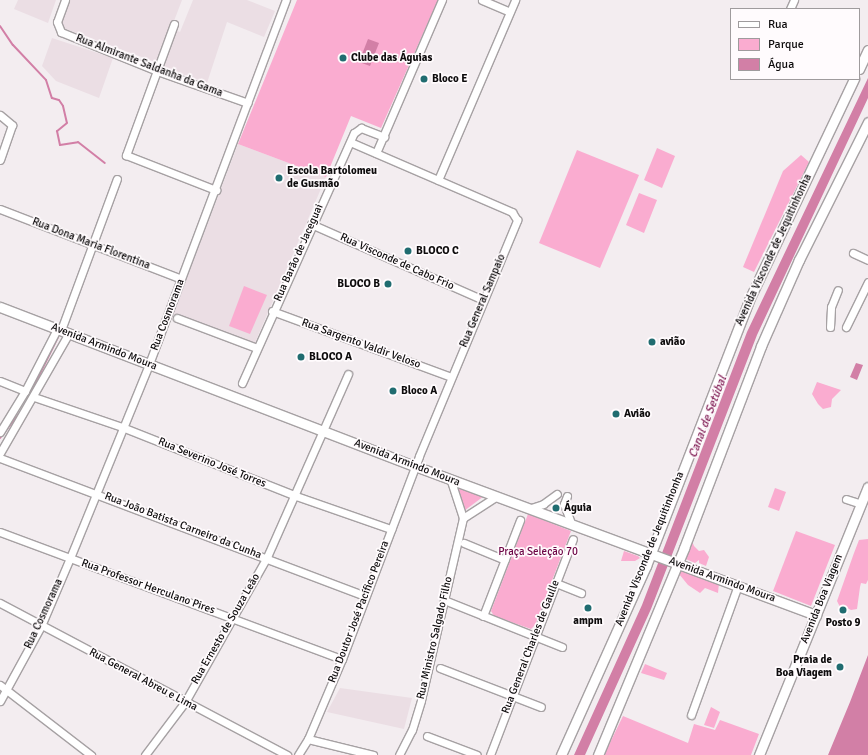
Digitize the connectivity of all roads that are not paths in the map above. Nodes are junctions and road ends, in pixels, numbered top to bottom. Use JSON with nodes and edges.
{"nodes":[{"id":1,"x":65,"y":0,"type":"edge"},
{"id":2,"x":286,"y":0,"type":"edge"},
{"id":3,"x":442,"y":0,"type":"edge"},
{"id":4,"x":482,"y":0,"type":"edge"},
{"id":5,"x":515,"y":0,"type":"edge"},
{"id":6,"x":510,"y":12,"type":"junction"},
{"id":7,"x":174,"y":24,"type":"dead end"},
{"id":8,"x":868,"y":50,"type":"edge"},
{"id":9,"x":860,"y":66,"type":"edge"},
{"id":10,"x":157,"y":71,"type":"junction"},
{"id":11,"x":854,"y":80,"type":"edge"},
{"id":12,"x":248,"y":104,"type":"junction"},
{"id":13,"x":0,"y":115,"type":"edge"},
{"id":14,"x":868,"y":122,"type":"edge"},
{"id":15,"x":384,"y":136,"type":"junction"},
{"id":16,"x":350,"y":142,"type":"junction"},
{"id":17,"x":376,"y":153,"type":"junction"},
{"id":18,"x":0,"y":160,"type":"edge"},
{"id":19,"x":117,"y":179,"type":"dead end"},
{"id":20,"x":438,"y":180,"type":"junction"},
{"id":21,"x":216,"y":190,"type":"junction"},
{"id":22,"x":0,"y":209,"type":"edge"},
{"id":23,"x":311,"y":224,"type":"junction"},
{"id":24,"x":93,"y":246,"type":"junction"},
{"id":25,"x":853,"y":253,"type":"dead end"},
{"id":26,"x":868,"y":260,"type":"edge"},
{"id":27,"x":181,"y":279,"type":"junction"},
{"id":28,"x":868,"y":282,"type":"edge"},
{"id":29,"x":838,"y":290,"type":"dead end"},
{"id":30,"x":483,"y":300,"type":"junction"},
{"id":31,"x":0,"y":307,"type":"edge"},
{"id":32,"x":272,"y":311,"type":"junction"},
{"id":33,"x":177,"y":318,"type":"dead end"},
{"id":34,"x":830,"y":327,"type":"dead end"},
{"id":35,"x":846,"y":327,"type":"dead end"},
{"id":36,"x":62,"y":331,"type":"junction"},
{"id":37,"x":256,"y":348,"type":"junction"},
{"id":38,"x":149,"y":364,"type":"junction"},
{"id":39,"x":348,"y":374,"type":"dead end"},
{"id":40,"x":451,"y":377,"type":"junction"},
{"id":41,"x":0,"y":382,"type":"edge"},
{"id":42,"x":242,"y":383,"type":"dead end"},
{"id":43,"x":25,"y":391,"type":"junction"},
{"id":44,"x":34,"y":397,"type":"junction"},
{"id":45,"x":122,"y":427,"type":"junction"},
{"id":46,"x":324,"y":431,"type":"junction"},
{"id":47,"x":0,"y":432,"type":"edge"},
{"id":48,"x":0,"y":453,"type":"edge"},
{"id":49,"x":0,"y":458,"type":"edge"},
{"id":50,"x":415,"y":466,"type":"junction"},
{"id":51,"x":451,"y":480,"type":"junction"},
{"id":52,"x":868,"y":487,"type":"edge"},
{"id":53,"x":96,"y":493,"type":"junction"},
{"id":54,"x":296,"y":496,"type":"junction"},
{"id":55,"x":497,"y":496,"type":"junction"},
{"id":56,"x":567,"y":496,"type":"dead end"},
{"id":57,"x":846,"y":499,"type":"dead end"},
{"id":58,"x":564,"y":504,"type":"junction"},
{"id":59,"x":861,"y":504,"type":"junction"},
{"id":60,"x":530,"y":508,"type":"junction"},
{"id":61,"x":463,"y":518,"type":"junction"},
{"id":62,"x":520,"y":520,"type":"dead end"},
{"id":63,"x":571,"y":523,"type":"junction"},
{"id":64,"x":391,"y":529,"type":"junction"},
{"id":65,"x":0,"y":532,"type":"edge"},
{"id":66,"x":573,"y":539,"type":"dead end"},
{"id":67,"x":464,"y":543,"type":"dead end"},
{"id":68,"x":655,"y":555,"type":"junction"},
{"id":69,"x":267,"y":557,"type":"junction"},
{"id":70,"x":70,"y":558,"type":"junction"},
{"id":71,"x":505,"y":560,"type":"junction"},
{"id":72,"x":674,"y":562,"type":"junction"},
{"id":73,"x":556,"y":583,"type":"junction"},
{"id":74,"x":738,"y":585,"type":"junction"},
{"id":75,"x":582,"y":593,"type":"dead end"},
{"id":76,"x":365,"y":596,"type":"junction"},
{"id":77,"x":444,"y":600,"type":"junction"},
{"id":78,"x":0,"y":603,"type":"edge"},
{"id":79,"x":816,"y":615,"type":"junction"},
{"id":80,"x":484,"y":616,"type":"junction"},
{"id":81,"x":234,"y":618,"type":"junction"},
{"id":82,"x":41,"y":626,"type":"junction"},
{"id":83,"x":535,"y":636,"type":"junction"},
{"id":84,"x":562,"y":647,"type":"dead end"},
{"id":85,"x":342,"y":658,"type":"junction"},
{"id":86,"x":440,"y":668,"type":"dead end"},
{"id":87,"x":0,"y":685,"type":"edge"},
{"id":88,"x":7,"y":690,"type":"junction"},
{"id":89,"x":513,"y":695,"type":"junction"},
{"id":90,"x":0,"y":701,"type":"edge"},
{"id":91,"x":185,"y":702,"type":"junction"},
{"id":92,"x":541,"y":707,"type":"dead end"},
{"id":93,"x":690,"y":715,"type":"dead end"},
{"id":94,"x":427,"y":736,"type":"dead end"},
{"id":95,"x":308,"y":739,"type":"junction"},
{"id":96,"x":456,"y":747,"type":"junction"},
{"id":97,"x":91,"y":755,"type":"edge"},
{"id":98,"x":145,"y":755,"type":"edge"},
{"id":99,"x":287,"y":755,"type":"edge"},
{"id":100,"x":298,"y":755,"type":"edge"},
{"id":101,"x":373,"y":755,"type":"edge"},
{"id":102,"x":399,"y":755,"type":"edge"},
{"id":103,"x":453,"y":755,"type":"edge"},
{"id":104,"x":477,"y":755,"type":"edge"},
{"id":105,"x":490,"y":755,"type":"edge"},
{"id":106,"x":561,"y":755,"type":"edge"},
{"id":107,"x":598,"y":755,"type":"edge"},
{"id":108,"x":759,"y":755,"type":"edge"}],
"edges":[{"from":1,"to":10,"type":"street","name":"Rua Almirante Saldanha da Gama"},
{"from":2,"to":12,"type":"street","name":"Rua Cosmorama"},
{"from":3,"to":15,"type":"street"},
{"from":4,"to":6,"type":"street"},
{"from":5,"to":6,"type":"street"},
{"from":6,"to":20,"type":"street"},
{"from":7,"to":10,"type":"street"},
{"from":8,"to":9,"type":"main road"},
{"from":10,"to":12,"type":"street","name":"Rua Almirante Saldanha da Gama"},
{"from":10,"to":21,"type":"street"},
{"from":11,"to":68,"type":"main road","name":"Avenida Visconde de Jequitinhonha"},
{"from":12,"to":21,"type":"street","name":"Rua Cosmorama"},
{"from":13,"to":18,"type":"street"},
{"from":14,"to":72,"type":"main road"},
{"from":15,"to":16,"type":"street","name":"Rua Barão de Jaceguai"},
{"from":15,"to":17,"type":"street"},
{"from":16,"to":17,"type":"street","name":"Rua General Sampaio"},
{"from":16,"to":23,"type":"street","name":"Rua Barão de Jaceguai"},
{"from":17,"to":20,"type":"street","name":"Rua General Sampaio"},
{"from":19,"to":24,"type":"street"},
{"from":20,"to":30,"type":"street","name":"Rua General Sampaio"},
{"from":21,"to":27,"type":"street","name":"Rua Cosmorama"},
{"from":22,"to":24,"type":"street","name":"Rua Dona Maria Florentina"},
{"from":23,"to":30,"type":"street","name":"Rua Visconde de Cabo Frio"},
{"from":23,"to":32,"type":"street","name":"Rua Barão de Jaceguai"},
{"from":24,"to":27,"type":"street","name":"Rua Dona Maria Florentina"},
{"from":24,"to":36,"type":"street"},
{"from":25,"to":26,"type":"street"},
{"from":27,"to":38,"type":"street","name":"Rua Cosmorama"},
{"from":28,"to":35,"type":"street"},
{"from":29,"to":34,"type":"street"},
{"from":30,"to":40,"type":"street","name":"Rua General Sampaio"},
{"from":31,"to":36,"type":"main road","name":"Avenida Armindo Moura"},
{"from":32,"to":37,"type":"street","name":"Rua Barão de Jaceguai"},
{"from":32,"to":40,"type":"street","name":"Rua Sargento Valdir Veloso"},
{"from":33,"to":37,"type":"street"},
{"from":36,"to":38,"type":"main road","name":"Avenida Armindo Moura"},
{"from":36,"to":43,"type":"street"},
{"from":36,"to":44,"type":"street"},
{"from":37,"to":42,"type":"street","name":"Rua Barão de Jaceguai"},
{"from":38,"to":45,"type":"street","name":"Rua Cosmorama"},
{"from":38,"to":46,"type":"main road","name":"Avenida Armindo Moura"},
{"from":39,"to":46,"type":"street","name":"Rua Ernesto de Souza Leão"},
{"from":40,"to":50,"type":"street","name":"Rua General Sampaio"},
{"from":41,"to":43,"type":"street"},
{"from":43,"to":47,"type":"street"},
{"from":44,"to":45,"type":"street","name":"Rua Severino José Torres"},
{"from":44,"to":48,"type":"street"},
{"from":45,"to":53,"type":"street","name":"Rua Cosmorama"},
{"from":45,"to":54,"type":"street","name":"Rua Severino José Torres"},
{"from":46,"to":50,"type":"main road","name":"Avenida Armindo Moura"},
{"from":46,"to":54,"type":"street","name":"Rua Ernesto de Souza Leão"},
{"from":49,"to":53,"type":"street","name":"Rua João Batista Carneiro da Cunha"},
{"from":50,"to":51,"type":"main road","name":"Avenida Armindo Moura"},
{"from":50,"to":64,"type":"street","name":"Rua Doutor José Pacífico Pereira"},
{"from":51,"to":55,"type":"main road","name":"Avenida Armindo Moura"},
{"from":51,"to":61,"type":"street"},
{"from":52,"to":59,"type":"main road","name":"Avenida Boa Viagem"},
{"from":53,"to":69,"type":"street","name":"Rua João Batista Carneiro da Cunha"},
{"from":53,"to":70,"type":"street","name":"Rua Cosmorama"},
{"from":54,"to":64,"type":"street","name":"Rua Severino José Torres"},
{"from":54,"to":69,"type":"street","name":"Rua Ernesto de Souza Leão"},
{"from":55,"to":60,"type":"main road","name":"Avenida Armindo Moura"},
{"from":55,"to":61,"type":"street"},
{"from":56,"to":58,"type":"street"},
{"from":57,"to":59,"type":"street"},
{"from":58,"to":60,"type":"street"},
{"from":58,"to":63,"type":"street"},
{"from":59,"to":79,"type":"main road","name":"Avenida Boa Viagem"},
{"from":60,"to":63,"type":"main road","name":"Avenida Armindo Moura"},
{"from":61,"to":77,"type":"street","name":"Rua Ministro Salgado Filho"},
{"from":62,"to":71,"type":"street"},
{"from":63,"to":68,"type":"main road","name":"Avenida Armindo Moura"},
{"from":64,"to":76,"type":"street","name":"Rua Doutor José Pacífico Pereira"},
{"from":65,"to":70,"type":"street","name":"Rua Professor Herculano Pires"},
{"from":66,"to":73,"type":"street","name":"Rua General Charles de Gaulle"},
{"from":67,"to":71,"type":"street"},
{"from":68,"to":72,"type":"main road","name":"Avenida Armindo Moura"},
{"from":68,"to":106,"type":"main road","name":"Avenida Visconde de Jequitinhonha"},
{"from":69,"to":76,"type":"street","name":"Rua João Batista Carneiro da Cunha"},
{"from":69,"to":81,"type":"street","name":"Rua Ernesto de Souza Leão"},
{"from":70,"to":81,"type":"street","name":"Rua Professor Herculano Pires"},
{"from":70,"to":82,"type":"street","name":"Rua Cosmorama"},
{"from":71,"to":80,"type":"street"},
{"from":72,"to":74,"type":"main road","name":"Avenida Armindo Moura"},
{"from":72,"to":107,"type":"main road"},
{"from":73,"to":75,"type":"street"},
{"from":73,"to":83,"type":"street","name":"Rua General Charles de Gaulle"},
{"from":74,"to":79,"type":"main road","name":"Avenida Armindo Moura"},
{"from":74,"to":93,"type":"street"},
{"from":76,"to":85,"type":"street","name":"Rua Doutor José Pacífico Pereira"},
{"from":77,"to":80,"type":"street"},
{"from":77,"to":102,"type":"street","name":"Rua Ministro Salgado Filho"},
{"from":78,"to":82,"type":"street","name":"Rua General Abreu e Lima"},
{"from":79,"to":108,"type":"main road","name":"Avenida Boa Viagem"},
{"from":80,"to":83,"type":"street"},
{"from":81,"to":85,"type":"street","name":"Rua Professor Herculano Pires"},
{"from":81,"to":91,"type":"street","name":"Rua Ernesto de Souza Leão"},
{"from":82,"to":88,"type":"street","name":"Rua Cosmorama"},
{"from":82,"to":91,"type":"street","name":"Rua General Abreu e Lima"},
{"from":83,"to":84,"type":"street"},
{"from":83,"to":89,"type":"street","name":"Rua General Charles de Gaulle"},
{"from":85,"to":95,"type":"street","name":"Rua Doutor José Pacífico Pereira"},
{"from":86,"to":89,"type":"street"},
{"from":87,"to":88,"type":"street"},
{"from":88,"to":90,"type":"street","name":"Rua Cosmorama"},
{"from":88,"to":97,"type":"street"},
{"from":89,"to":92,"type":"street"},
{"from":89,"to":105,"type":"street","name":"Rua General Charles de Gaulle"},
{"from":91,"to":98,"type":"street","name":"Rua Ernesto de Souza Leão"},
{"from":91,"to":99,"type":"street","name":"Rua General Abreu e Lima"},
{"from":94,"to":96,"type":"street"},
{"from":95,"to":100,"type":"street","name":"Rua Doutor José Pacífico Pereira"},
{"from":95,"to":101,"type":"street"},
{"from":96,"to":103,"type":"street"},
{"from":96,"to":104,"type":"street"}]}
